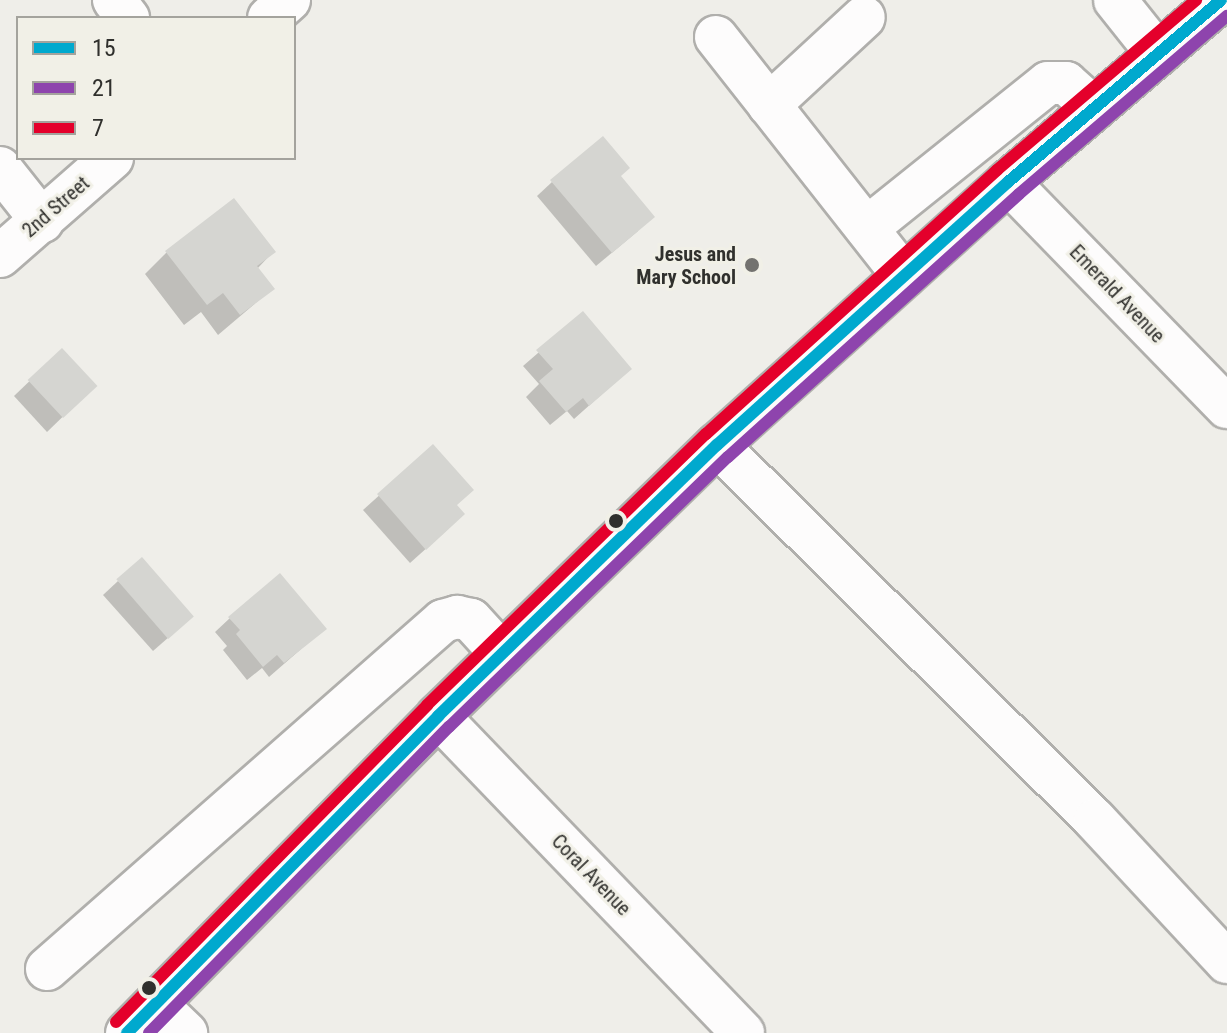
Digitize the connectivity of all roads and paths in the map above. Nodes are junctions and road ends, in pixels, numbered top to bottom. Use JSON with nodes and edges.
{"nodes":[{"id":1,"x":114,"y":0,"type":"edge"},
{"id":2,"x":289,"y":0,"type":"edge"},
{"id":3,"x":1115,"y":0,"type":"edge"},
{"id":4,"x":1221,"y":0,"type":"edge"},
{"id":5,"x":126,"y":16,"type":"edge"},
{"id":6,"x":271,"y":16,"type":"edge"},
{"id":7,"x":864,"y":17,"type":"dead end"},
{"id":8,"x":716,"y":37,"type":"dead end"},
{"id":9,"x":1158,"y":54,"type":"junction"},
{"id":10,"x":769,"y":105,"type":"junction"},
{"id":11,"x":1094,"y":108,"type":"junction"},
{"id":12,"x":110,"y":160,"type":"edge"},
{"id":13,"x":0,"y":168,"type":"edge"},
{"id":14,"x":1008,"y":182,"type":"junction"},
{"id":15,"x":42,"y":221,"type":"junction"},
{"id":16,"x":867,"y":228,"type":"junction"},
{"id":17,"x":0,"y":256,"type":"edge"},
{"id":18,"x":904,"y":276,"type":"junction"},
{"id":19,"x":1227,"y":407,"type":"edge"},
{"id":20,"x":717,"y":445,"type":"junction"},
{"id":21,"x":502,"y":654,"type":"junction"},
{"id":22,"x":438,"y":716,"type":"junction"},
{"id":23,"x":1227,"y":962,"type":"edge"},
{"id":24,"x":47,"y":969,"type":"dead end"},
{"id":25,"x":156,"y":1004,"type":"junction"},
{"id":26,"x":127,"y":1033,"type":"edge"},
{"id":27,"x":186,"y":1033,"type":"edge"},
{"id":28,"x":743,"y":1033,"type":"edge"}],
"edges":[{"from":1,"to":5,"type":"street"},
{"from":2,"to":6,"type":"street"},
{"from":3,"to":9,"type":"street"},
{"from":4,"to":9,"type":"street"},
{"from":7,"to":10,"type":"street"},
{"from":8,"to":10,"type":"street"},
{"from":9,"to":11,"type":"street"},
{"from":10,"to":16,"type":"street"},
{"from":11,"to":14,"type":"street"},
{"from":11,"to":16,"type":"street"},
{"from":12,"to":15,"type":"street","name":"2nd Street"},
{"from":13,"to":15,"type":"street"},
{"from":14,"to":18,"type":"street"},
{"from":14,"to":19,"type":"street","name":"Emerald Avenue"},
{"from":15,"to":17,"type":"street","name":"2nd Street"},
{"from":16,"to":18,"type":"street"},
{"from":18,"to":20,"type":"street"},
{"from":20,"to":21,"type":"street"},
{"from":20,"to":23,"type":"street"},
{"from":21,"to":22,"type":"street"},
{"from":21,"to":24,"type":"street"},
{"from":22,"to":25,"type":"street"},
{"from":22,"to":28,"type":"street","name":"Coral Avenue"},
{"from":25,"to":26,"type":"street"},
{"from":25,"to":27,"type":"street"}]}
